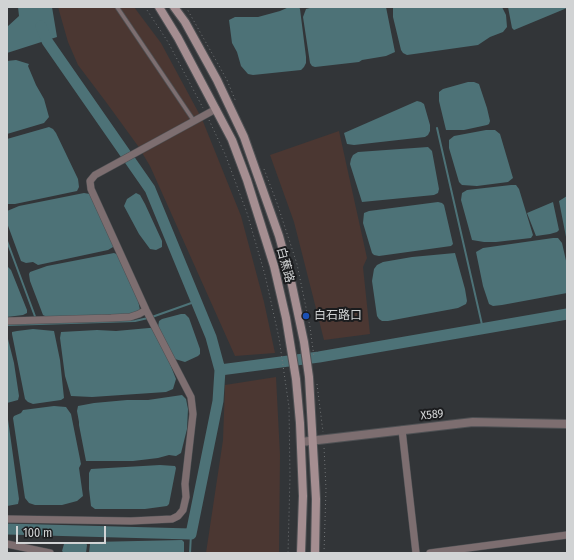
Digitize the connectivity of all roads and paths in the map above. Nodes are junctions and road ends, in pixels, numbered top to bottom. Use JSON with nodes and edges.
{"nodes":[{"id":1,"x":116,"y":7,"type":"edge"},
{"id":2,"x":145,"y":7,"type":"edge"},
{"id":3,"x":159,"y":7,"type":"edge"},
{"id":4,"x":174,"y":7,"type":"edge"},
{"id":5,"x":216,"y":109,"type":"junction"},
{"id":6,"x":204,"y":111,"type":"dead end"},
{"id":7,"x":208,"y":118,"type":"dead end"},
{"id":8,"x":194,"y":121,"type":"junction"},
{"id":9,"x":147,"y":312,"type":"junction"},
{"id":10,"x":7,"y":321,"type":"edge"},
{"id":11,"x":317,"y":384,"type":"dead end"},
{"id":12,"x":567,"y":424,"type":"edge"},
{"id":13,"x":402,"y":430,"type":"junction"},
{"id":14,"x":324,"y":439,"type":"junction"},
{"id":15,"x":313,"y":440,"type":"junction"},
{"id":16,"x":301,"y":442,"type":"junction"},
{"id":17,"x":7,"y":519,"type":"edge"},
{"id":18,"x":567,"y":535,"type":"edge"},
{"id":19,"x":7,"y":544,"type":"edge"},
{"id":20,"x":50,"y":553,"type":"edge"},
{"id":21,"x":288,"y":553,"type":"edge"},
{"id":22,"x":301,"y":553,"type":"edge"},
{"id":23,"x":315,"y":553,"type":"edge"},
{"id":24,"x":324,"y":553,"type":"edge"},
{"id":25,"x":416,"y":553,"type":"edge"},
{"id":26,"x":430,"y":553,"type":"edge"}],
"edges":[{"from":1,"to":8,"type":"lane"},
{"from":2,"to":6,"type":"path"},
{"from":3,"to":5,"type":"main road","name":"白蕉路"},
{"from":4,"to":15,"type":"main road","name":"白蕉路"},
{"from":5,"to":8,"type":"street"},
{"from":5,"to":16,"type":"main road","name":"白蕉路"},
{"from":7,"to":21,"type":"path"},
{"from":8,"to":9,"type":"street"},
{"from":9,"to":10,"type":"street"},
{"from":9,"to":17,"type":"street"},
{"from":11,"to":14,"type":"path"},
{"from":12,"to":13,"type":"street","name":"X589","number":"X589"},
{"from":13,"to":14,"type":"street","name":"X589","number":"X589"},
{"from":13,"to":25,"type":"street"},
{"from":14,"to":15,"type":"street","name":"X589","number":"X589"},
{"from":14,"to":24,"type":"path"},
{"from":15,"to":16,"type":"street","name":"X589","number":"X589"},
{"from":15,"to":23,"type":"main road","name":"白蕉路"},
{"from":16,"to":22,"type":"main road","name":"白蕉路"},
{"from":18,"to":26,"type":"street"},
{"from":19,"to":20,"type":"street"}]}
